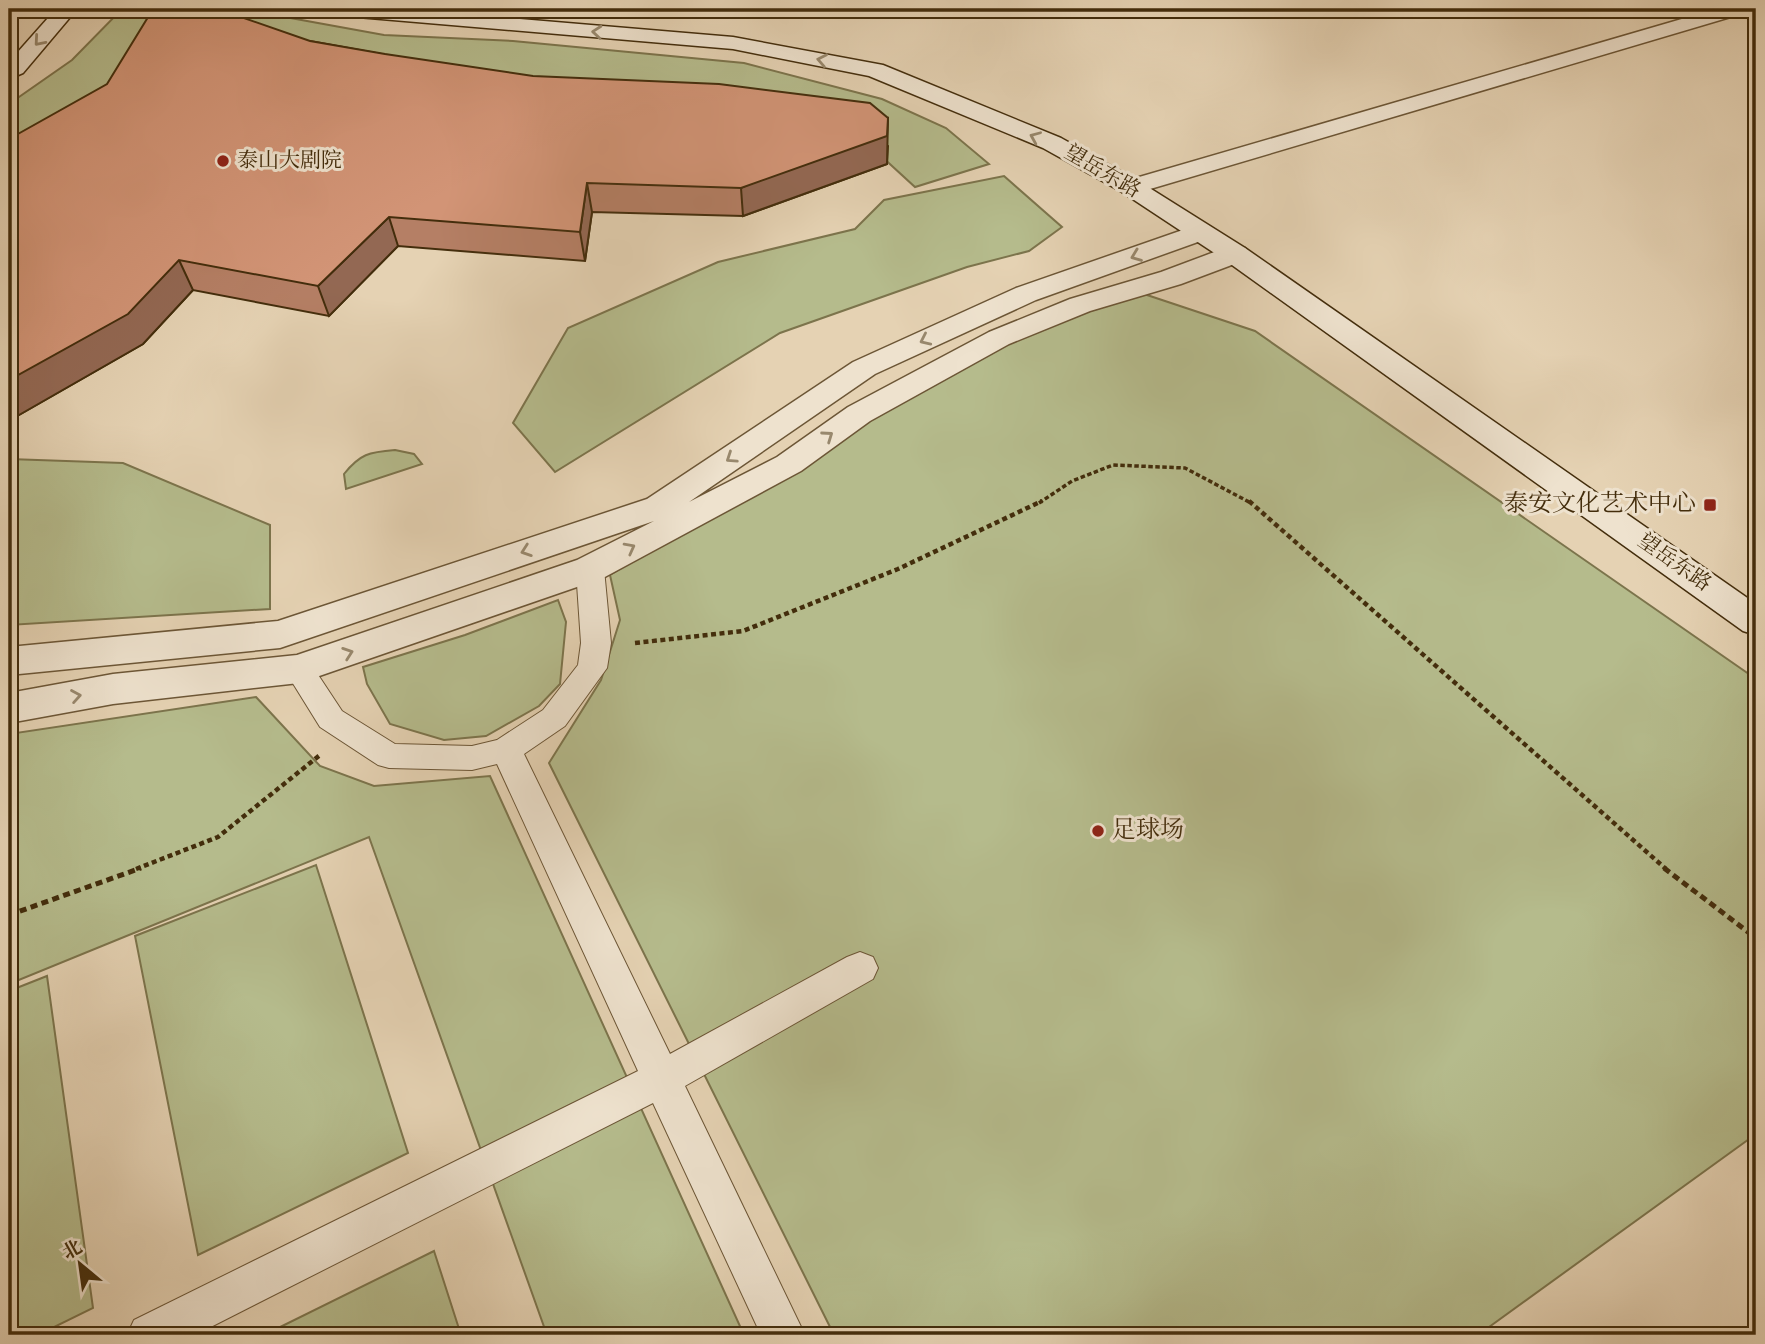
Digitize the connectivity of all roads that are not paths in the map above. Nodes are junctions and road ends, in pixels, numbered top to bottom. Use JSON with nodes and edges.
{"nodes":[{"id":1,"x":67,"y":9,"type":"edge"},
{"id":2,"x":334,"y":9,"type":"edge"},
{"id":3,"x":1737,"y":9,"type":"edge"},
{"id":4,"x":9,"y":72,"type":"edge"},
{"id":5,"x":1131,"y":187,"type":"junction"},
{"id":6,"x":1200,"y":232,"type":"junction"},
{"id":7,"x":1235,"y":254,"type":"junction"},
{"id":8,"x":590,"y":569,"type":"junction"},
{"id":9,"x":1756,"y":622,"type":"edge"},
{"id":10,"x":9,"y":661,"type":"edge"},
{"id":11,"x":299,"y":669,"type":"junction"},
{"id":12,"x":9,"y":708,"type":"edge"},
{"id":13,"x":506,"y":750,"type":"junction"},
{"id":14,"x":860,"y":968,"type":"dead end"},
{"id":15,"x":662,"y":1079,"type":"junction"},
{"id":16,"x":149,"y":1335,"type":"edge"},
{"id":17,"x":783,"y":1335,"type":"edge"}],
"edges":[{"from":1,"to":4,"type":"street","one_way":true},
{"from":5,"to":2,"type":"street","name":"望岳东路","one_way":true},
{"from":3,"to":5,"type":"street"},
{"from":5,"to":6,"type":"street","name":"望岳东路"},
{"from":6,"to":7,"type":"street","name":"望岳东路"},
{"from":6,"to":10,"type":"street","one_way":true},
{"from":8,"to":7,"type":"street","one_way":true},
{"from":7,"to":9,"type":"street","name":"望岳东路"},
{"from":11,"to":8,"type":"street","one_way":true},
{"from":8,"to":13,"type":"lane"},
{"from":12,"to":11,"type":"street","one_way":true},
{"from":11,"to":13,"type":"lane"},
{"from":13,"to":15,"type":"lane"},
{"from":14,"to":15,"type":"lane"},
{"from":15,"to":16,"type":"lane"},
{"from":15,"to":17,"type":"lane"}]}
